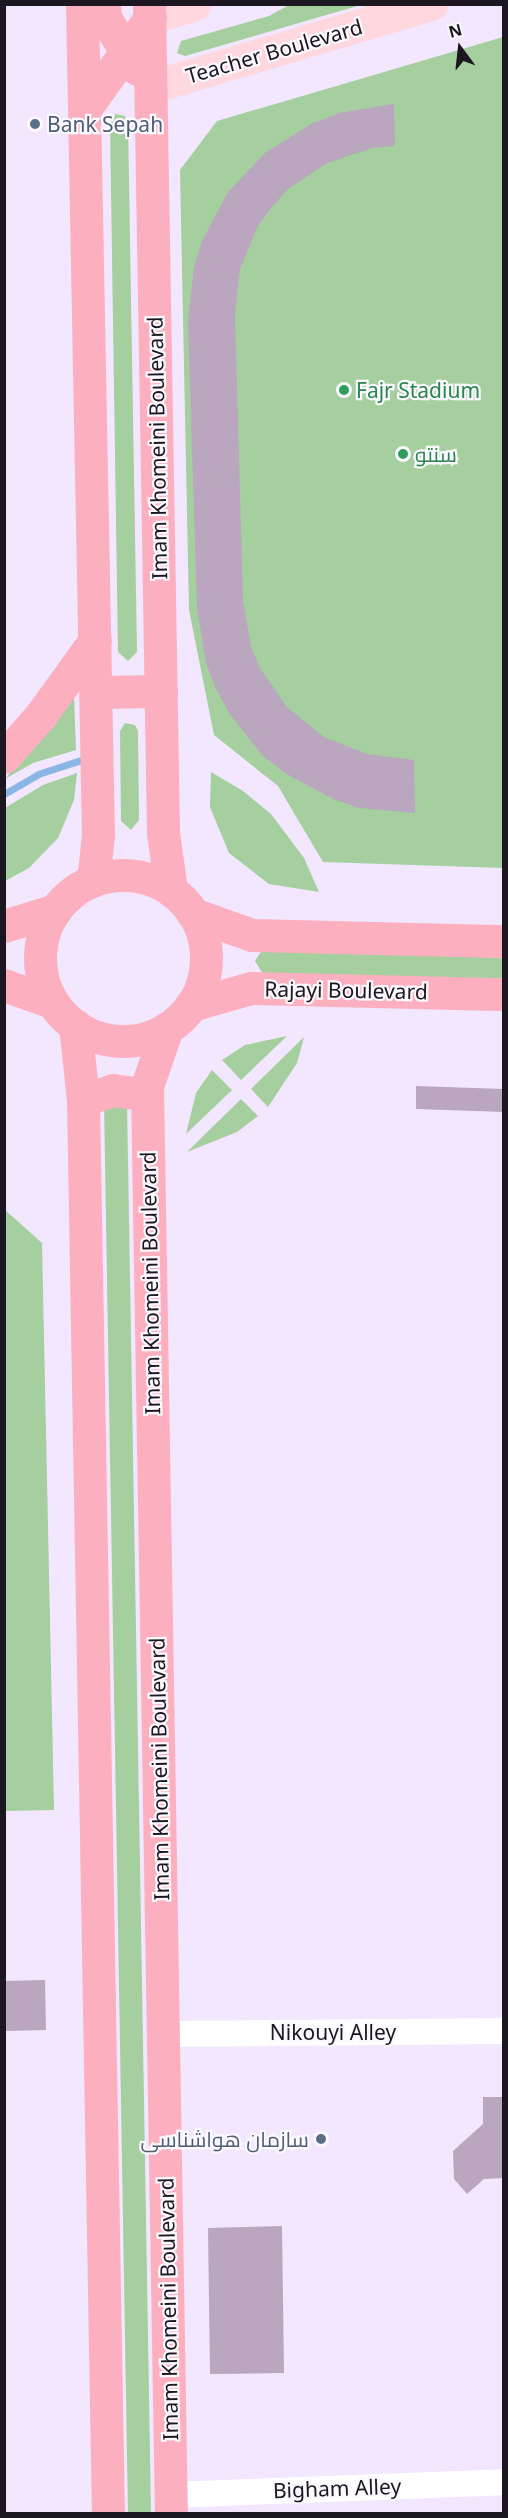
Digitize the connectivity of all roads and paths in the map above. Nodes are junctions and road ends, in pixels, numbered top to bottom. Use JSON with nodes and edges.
{"nodes":[{"id":1,"x":195,"y":4,"type":"edge"},
{"id":2,"x":432,"y":4,"type":"edge"},
{"id":3,"x":119,"y":9,"type":"edge"},
{"id":4,"x":124,"y":54,"type":"junction"},
{"id":5,"x":151,"y":87,"type":"junction"},
{"id":6,"x":85,"y":109,"type":"junction"},
{"id":7,"x":95,"y":640,"type":"junction"},
{"id":8,"x":161,"y":691,"type":"junction"},
{"id":9,"x":96,"y":692,"type":"junction"},
{"id":10,"x":4,"y":758,"type":"edge"},
{"id":11,"x":93,"y":881,"type":"junction"},
{"id":12,"x":171,"y":890,"type":"junction"},
{"id":13,"x":56,"y":910,"type":"junction"},
{"id":14,"x":193,"y":914,"type":"junction"},
{"id":15,"x":4,"y":926,"type":"edge"},
{"id":16,"x":504,"y":940,"type":"edge"},
{"id":17,"x":4,"y":985,"type":"edge"},
{"id":18,"x":504,"y":994,"type":"edge"},
{"id":19,"x":52,"y":1002,"type":"junction"},
{"id":20,"x":191,"y":1005,"type":"junction"},
{"id":21,"x":75,"y":1025,"type":"junction"},
{"id":22,"x":167,"y":1028,"type":"junction"},
{"id":23,"x":147,"y":1095,"type":"junction"},
{"id":24,"x":84,"y":1100,"type":"junction"},
{"id":25,"x":504,"y":2031,"type":"edge"},
{"id":26,"x":163,"y":2034,"type":"junction"},
{"id":27,"x":504,"y":2482,"type":"edge"},
{"id":28,"x":171,"y":2504,"type":"edge"},
{"id":29,"x":108,"y":2514,"type":"edge"}],
"edges":[{"from":1,"to":3,"type":"main road"},
{"from":2,"to":5,"type":"main road","name":"Teacher Boulevard"},
{"from":3,"to":4,"type":"main road"},
{"from":3,"to":5,"type":"main road","name":"Imam Khomeini Boulevard"},
{"from":3,"to":6,"type":"main road"},
{"from":4,"to":5,"type":"main road"},
{"from":4,"to":6,"type":"main road"},
{"from":5,"to":8,"type":"main road","name":"Imam Khomeini Boulevard"},
{"from":6,"to":7,"type":"main road"},
{"from":7,"to":9,"type":"main road"},
{"from":7,"to":10,"type":"main road"},
{"from":8,"to":9,"type":"main road"},
{"from":8,"to":12,"type":"main road","name":"Imam Khomeini Boulevard"},
{"from":9,"to":11,"type":"main road"},
{"from":11,"to":12,"type":"main road"},
{"from":11,"to":13,"type":"main road"},
{"from":12,"to":14,"type":"main road"},
{"from":13,"to":15,"type":"main road"},
{"from":13,"to":19,"type":"main road"},
{"from":14,"to":16,"type":"main road"},
{"from":14,"to":20,"type":"main road"},
{"from":17,"to":19,"type":"main road"},
{"from":18,"to":20,"type":"main road","name":"Rajayi Boulevard"},
{"from":19,"to":21,"type":"main road"},
{"from":20,"to":22,"type":"main road"},
{"from":21,"to":22,"type":"main road"},
{"from":21,"to":24,"type":"main road"},
{"from":22,"to":23,"type":"main road","name":"Imam Khomeini Boulevard"},
{"from":23,"to":24,"type":"main road"},
{"from":23,"to":26,"type":"main road","name":"Imam Khomeini Boulevard"},
{"from":24,"to":29,"type":"main road"},
{"from":25,"to":26,"type":"street","name":"Nikouyi Alley"},
{"from":26,"to":28,"type":"main road","name":"Imam Khomeini Boulevard"},
{"from":27,"to":28,"type":"street","name":"Bigham Alley"}]}
